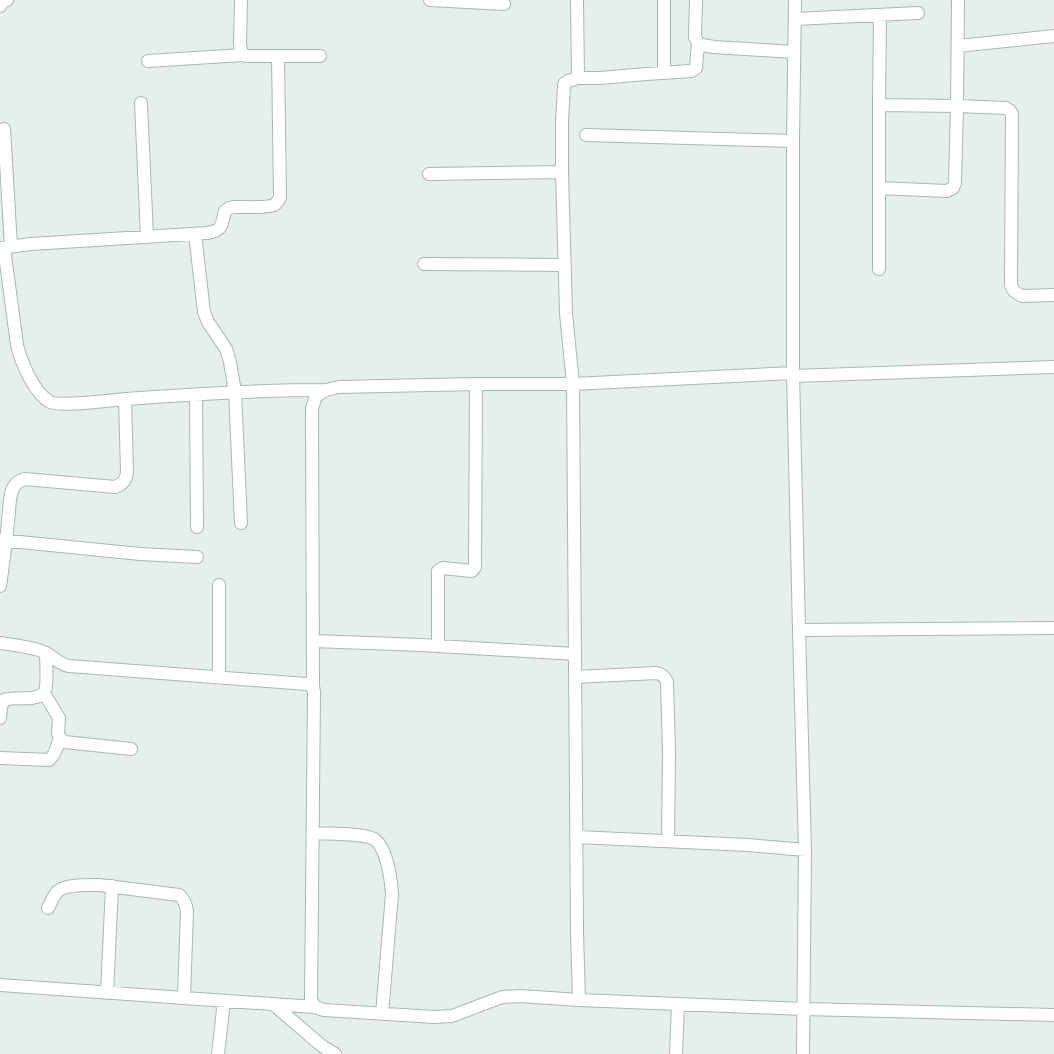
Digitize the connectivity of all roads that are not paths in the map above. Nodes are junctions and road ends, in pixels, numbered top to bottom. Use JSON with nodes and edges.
{"nodes":[{"id":1,"x":7,"y":0,"type":"edge"},
{"id":2,"x":241,"y":0,"type":"edge"},
{"id":3,"x":430,"y":0,"type":"edge"},
{"id":4,"x":577,"y":0,"type":"edge"},
{"id":5,"x":664,"y":0,"type":"edge"},
{"id":6,"x":696,"y":0,"type":"edge"},
{"id":7,"x":796,"y":0,"type":"edge"},
{"id":8,"x":958,"y":0,"type":"edge"},
{"id":9,"x":504,"y":4,"type":"dead end"},
{"id":10,"x":0,"y":6,"type":"edge"},
{"id":11,"x":918,"y":13,"type":"dead end"},
{"id":12,"x":880,"y":15,"type":"junction"},
{"id":13,"x":795,"y":19,"type":"junction"},
{"id":14,"x":1054,"y":36,"type":"edge"},
{"id":15,"x":698,"y":43,"type":"junction"},
{"id":16,"x":958,"y":46,"type":"junction"},
{"id":17,"x":794,"y":52,"type":"junction"},
{"id":18,"x":243,"y":55,"type":"junction"},
{"id":19,"x":278,"y":56,"type":"junction"},
{"id":20,"x":320,"y":56,"type":"dead end"},
{"id":21,"x":148,"y":61,"type":"dead end"},
{"id":22,"x":664,"y":73,"type":"junction"},
{"id":23,"x":578,"y":78,"type":"junction"},
{"id":24,"x":141,"y":103,"type":"dead end"},
{"id":25,"x":879,"y":105,"type":"junction"},
{"id":26,"x":957,"y":106,"type":"junction"},
{"id":27,"x":4,"y":129,"type":"dead end"},
{"id":28,"x":586,"y":135,"type":"dead end"},
{"id":29,"x":793,"y":142,"type":"junction"},
{"id":30,"x":562,"y":172,"type":"junction"},
{"id":31,"x":429,"y":174,"type":"dead end"},
{"id":32,"x":879,"y":188,"type":"junction"},
{"id":33,"x":195,"y":234,"type":"junction"},
{"id":34,"x":147,"y":238,"type":"junction"},
{"id":35,"x":4,"y":248,"type":"edge"},
{"id":36,"x":424,"y":264,"type":"dead end"},
{"id":37,"x":565,"y":265,"type":"junction"},
{"id":38,"x":879,"y":269,"type":"dead end"},
{"id":39,"x":1054,"y":295,"type":"edge"},
{"id":40,"x":1054,"y":367,"type":"edge"},
{"id":41,"x":793,"y":374,"type":"junction"},
{"id":42,"x":476,"y":384,"type":"junction"},
{"id":43,"x":573,"y":384,"type":"junction"},
{"id":44,"x":326,"y":390,"type":"junction"},
{"id":45,"x":235,"y":392,"type":"junction"},
{"id":46,"x":196,"y":395,"type":"junction"},
{"id":47,"x":125,"y":399,"type":"junction"},
{"id":48,"x":241,"y":523,"type":"dead end"},
{"id":49,"x":197,"y":527,"type":"dead end"},
{"id":50,"x":3,"y":541,"type":"edge"},
{"id":51,"x":197,"y":557,"type":"dead end"},
{"id":52,"x":219,"y":585,"type":"dead end"},
{"id":53,"x":0,"y":586,"type":"edge"},
{"id":54,"x":1054,"y":628,"type":"edge"},
{"id":55,"x":799,"y":630,"type":"junction"},
{"id":56,"x":313,"y":641,"type":"junction"},
{"id":57,"x":0,"y":643,"type":"edge"},
{"id":58,"x":438,"y":646,"type":"junction"},
{"id":59,"x":46,"y":653,"type":"junction"},
{"id":60,"x":575,"y":654,"type":"junction"},
{"id":61,"x":219,"y":677,"type":"junction"},
{"id":62,"x":575,"y":677,"type":"junction"},
{"id":63,"x":313,"y":686,"type":"junction"},
{"id":64,"x":44,"y":693,"type":"junction"},
{"id":65,"x":0,"y":718,"type":"edge"},
{"id":66,"x":60,"y":739,"type":"junction"},
{"id":67,"x":131,"y":749,"type":"dead end"},
{"id":68,"x":0,"y":758,"type":"edge"},
{"id":69,"x":313,"y":833,"type":"junction"},
{"id":70,"x":577,"y":837,"type":"junction"},
{"id":71,"x":668,"y":841,"type":"junction"},
{"id":72,"x":805,"y":850,"type":"junction"},
{"id":73,"x":112,"y":886,"type":"junction"},
{"id":74,"x":48,"y":908,"type":"dead end"},
{"id":75,"x":0,"y":985,"type":"edge"},
{"id":76,"x":107,"y":993,"type":"junction"},
{"id":77,"x":184,"y":998,"type":"junction"},
{"id":78,"x":579,"y":1000,"type":"junction"},
{"id":79,"x":224,"y":1001,"type":"junction"},
{"id":80,"x":273,"y":1004,"type":"junction"},
{"id":81,"x":678,"y":1004,"type":"junction"},
{"id":82,"x":315,"y":1007,"type":"junction"},
{"id":83,"x":803,"y":1009,"type":"junction"},
{"id":84,"x":382,"y":1014,"type":"junction"},
{"id":85,"x":1054,"y":1015,"type":"edge"},
{"id":86,"x":218,"y":1054,"type":"edge"},
{"id":87,"x":335,"y":1054,"type":"edge"},
{"id":88,"x":676,"y":1054,"type":"edge"},
{"id":89,"x":803,"y":1054,"type":"edge"}],
"edges":[{"from":1,"to":10,"type":"street"},
{"from":2,"to":18,"type":"street"},
{"from":3,"to":9,"type":"street"},
{"from":4,"to":23,"type":"street"},
{"from":5,"to":22,"type":"street"},
{"from":6,"to":15,"type":"street"},
{"from":7,"to":13,"type":"street"},
{"from":8,"to":16,"type":"street"},
{"from":11,"to":12,"type":"street"},
{"from":12,"to":13,"type":"street"},
{"from":12,"to":25,"type":"street"},
{"from":13,"to":17,"type":"street"},
{"from":14,"to":16,"type":"street"},
{"from":15,"to":17,"type":"street"},
{"from":15,"to":22,"type":"street"},
{"from":16,"to":26,"type":"street"},
{"from":17,"to":29,"type":"street"},
{"from":18,"to":19,"type":"street"},
{"from":18,"to":21,"type":"street"},
{"from":19,"to":20,"type":"street"},
{"from":19,"to":33,"type":"street"},
{"from":22,"to":23,"type":"street"},
{"from":23,"to":30,"type":"street"},
{"from":24,"to":34,"type":"street"},
{"from":25,"to":26,"type":"street"},
{"from":25,"to":32,"type":"street"},
{"from":26,"to":32,"type":"street"},
{"from":26,"to":39,"type":"street"},
{"from":27,"to":35,"type":"street"},
{"from":28,"to":29,"type":"street"},
{"from":29,"to":41,"type":"street"},
{"from":30,"to":31,"type":"street"},
{"from":30,"to":37,"type":"street"},
{"from":32,"to":38,"type":"street"},
{"from":33,"to":34,"type":"street"},
{"from":33,"to":45,"type":"street"},
{"from":34,"to":35,"type":"street"},
{"from":35,"to":47,"type":"street"},
{"from":36,"to":37,"type":"street"},
{"from":37,"to":43,"type":"street"},
{"from":40,"to":41,"type":"street"},
{"from":41,"to":43,"type":"street"},
{"from":41,"to":55,"type":"street"},
{"from":42,"to":43,"type":"street"},
{"from":42,"to":44,"type":"street"},
{"from":42,"to":58,"type":"street"},
{"from":43,"to":60,"type":"street"},
{"from":44,"to":45,"type":"street"},
{"from":44,"to":56,"type":"street"},
{"from":45,"to":46,"type":"street"},
{"from":45,"to":48,"type":"street"},
{"from":46,"to":47,"type":"street"},
{"from":46,"to":49,"type":"street"},
{"from":47,"to":50,"type":"street"},
{"from":50,"to":51,"type":"street"},
{"from":50,"to":53,"type":"street"},
{"from":52,"to":61,"type":"street"},
{"from":54,"to":55,"type":"street"},
{"from":55,"to":72,"type":"street"},
{"from":56,"to":58,"type":"street"},
{"from":56,"to":63,"type":"street"},
{"from":57,"to":59,"type":"street"},
{"from":58,"to":60,"type":"street"},
{"from":59,"to":61,"type":"street"},
{"from":59,"to":64,"type":"street"},
{"from":60,"to":62,"type":"street"},
{"from":61,"to":63,"type":"street"},
{"from":62,"to":70,"type":"street"},
{"from":62,"to":71,"type":"street"},
{"from":63,"to":69,"type":"street"},
{"from":64,"to":65,"type":"street"},
{"from":64,"to":66,"type":"street"},
{"from":66,"to":67,"type":"street"},
{"from":66,"to":68,"type":"street"},
{"from":69,"to":82,"type":"street"},
{"from":69,"to":84,"type":"street"},
{"from":70,"to":71,"type":"street"},
{"from":70,"to":78,"type":"street"},
{"from":71,"to":72,"type":"street"},
{"from":72,"to":83,"type":"street"},
{"from":73,"to":74,"type":"street"},
{"from":73,"to":76,"type":"street"},
{"from":73,"to":77,"type":"street"},
{"from":75,"to":76,"type":"street"},
{"from":76,"to":77,"type":"street"},
{"from":77,"to":79,"type":"street"},
{"from":78,"to":81,"type":"street"},
{"from":78,"to":84,"type":"street"},
{"from":79,"to":80,"type":"street"},
{"from":79,"to":86,"type":"street"},
{"from":80,"to":82,"type":"street"},
{"from":80,"to":87,"type":"street"},
{"from":81,"to":83,"type":"street"},
{"from":81,"to":88,"type":"street"},
{"from":82,"to":84,"type":"street"},
{"from":83,"to":85,"type":"street"},
{"from":83,"to":89,"type":"street"}]}
